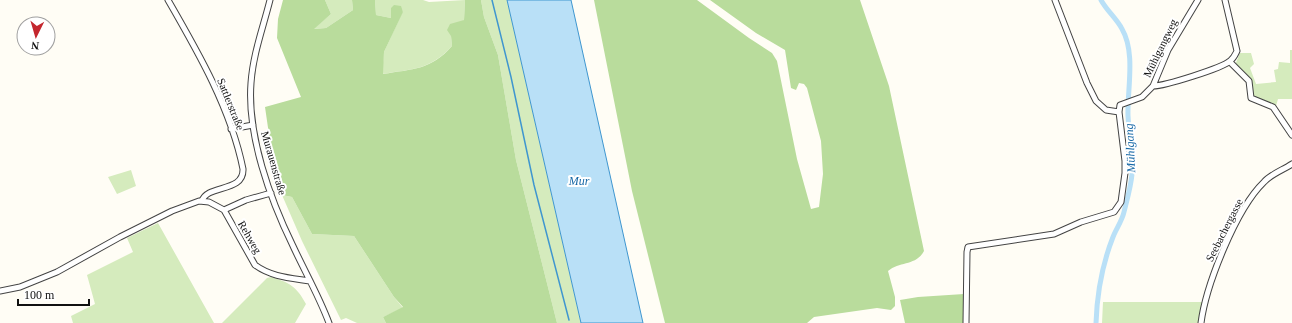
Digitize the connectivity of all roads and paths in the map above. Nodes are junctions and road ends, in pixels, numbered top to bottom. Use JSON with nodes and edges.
{"nodes":[{"id":1,"x":168,"y":0,"type":"edge"},
{"id":2,"x":270,"y":0,"type":"edge"},
{"id":3,"x":1055,"y":0,"type":"edge"},
{"id":4,"x":1198,"y":0,"type":"edge"},
{"id":5,"x":1225,"y":0,"type":"edge"},
{"id":6,"x":1230,"y":62,"type":"junction"},
{"id":7,"x":1153,"y":86,"type":"junction"},
{"id":8,"x":1119,"y":112,"type":"junction"},
{"id":9,"x":253,"y":125,"type":"junction"},
{"id":10,"x":231,"y":129,"type":"junction"},
{"id":11,"x":1292,"y":135,"type":"edge"},
{"id":12,"x":1292,"y":164,"type":"edge"},
{"id":13,"x":271,"y":193,"type":"junction"},
{"id":14,"x":202,"y":201,"type":"junction"},
{"id":15,"x":224,"y":210,"type":"junction"},
{"id":16,"x":310,"y":281,"type":"junction"},
{"id":17,"x":0,"y":291,"type":"edge"},
{"id":18,"x":329,"y":323,"type":"edge"},
{"id":19,"x":966,"y":323,"type":"edge"},
{"id":20,"x":1201,"y":323,"type":"edge"}],
"edges":[{"from":1,"to":10,"type":"street","name":"Sattlerstraße"},
{"from":2,"to":9,"type":"street","name":"Murauenstraße"},
{"from":3,"to":8,"type":"street"},
{"from":4,"to":7,"type":"street","name":"Mühlgangweg"},
{"from":5,"to":6,"type":"street"},
{"from":6,"to":7,"type":"street"},
{"from":6,"to":11,"type":"street"},
{"from":7,"to":8,"type":"street","name":"Mühlgangweg"},
{"from":8,"to":19,"type":"street"},
{"from":9,"to":10,"type":"street"},
{"from":9,"to":13,"type":"street","name":"Murauenstraße"},
{"from":10,"to":14,"type":"street","name":"Sattlerstraße"},
{"from":12,"to":20,"type":"street","name":"Seebachergasse"},
{"from":13,"to":15,"type":"street"},
{"from":13,"to":16,"type":"street","name":"Murauenstraße"},
{"from":14,"to":15,"type":"street"},
{"from":14,"to":17,"type":"street","name":"Sattlerstraße"},
{"from":15,"to":16,"type":"street","name":"Rehweg"},
{"from":16,"to":18,"type":"street","name":"Murauenstraße"}]}
